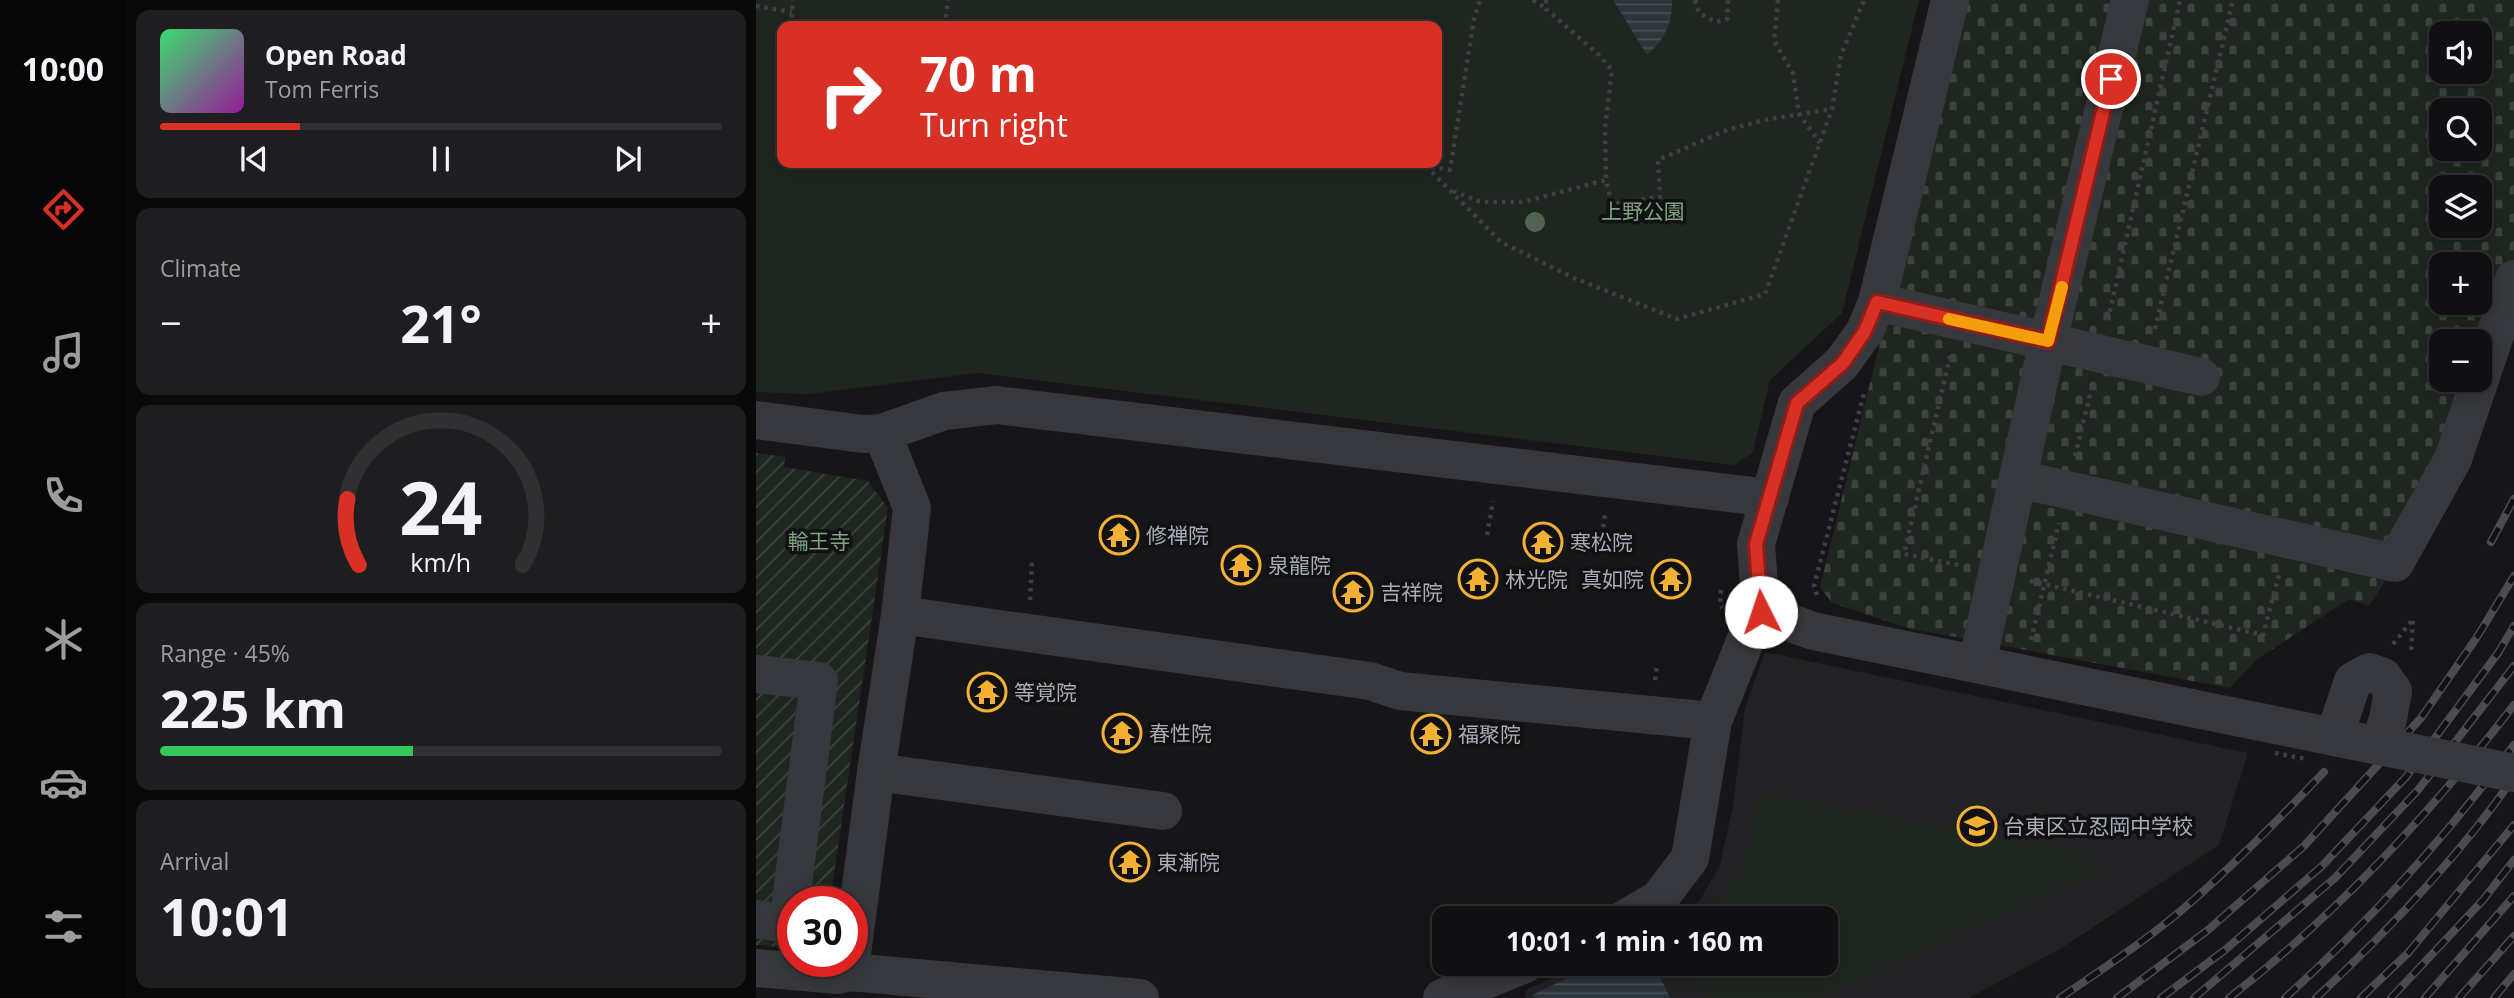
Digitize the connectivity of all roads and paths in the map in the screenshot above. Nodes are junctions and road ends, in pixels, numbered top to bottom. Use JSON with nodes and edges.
{"nodes":[{"id":1,"x":793,"y":0,"type":"edge"},
{"id":2,"x":948,"y":0,"type":"edge"},
{"id":3,"x":1479,"y":0,"type":"edge"},
{"id":4,"x":1533,"y":0,"type":"edge"},
{"id":5,"x":1546,"y":0,"type":"edge"},
{"id":6,"x":1695,"y":0,"type":"edge"},
{"id":7,"x":1728,"y":0,"type":"edge"},
{"id":8,"x":1778,"y":0,"type":"edge"},
{"id":9,"x":1864,"y":0,"type":"edge"},
{"id":10,"x":1951,"y":0,"type":"edge"},
{"id":11,"x":2130,"y":0,"type":"edge"},
{"id":12,"x":2233,"y":0,"type":"edge"},
{"id":13,"x":756,"y":6,"type":"edge"},
{"id":14,"x":1546,"y":9,"type":"junction"},
{"id":15,"x":792,"y":12,"type":"junction"},
{"id":16,"x":791,"y":21,"type":"edge"},
{"id":17,"x":946,"y":21,"type":"edge"},
{"id":18,"x":1832,"y":109,"type":"junction"},
{"id":19,"x":1799,"y":114,"type":"junction"},
{"id":20,"x":1820,"y":143,"type":"junction"},
{"id":21,"x":1428,"y":168,"type":"edge"},
{"id":22,"x":1438,"y":168,"type":"edge"},
{"id":23,"x":1606,"y":180,"type":"junction"},
{"id":24,"x":1449,"y":189,"type":"junction"},
{"id":25,"x":2514,"y":279,"type":"edge"},
{"id":26,"x":1877,"y":302,"type":"junction"},
{"id":27,"x":1958,"y":321,"type":"junction"},
{"id":28,"x":2048,"y":341,"type":"junction"},
{"id":29,"x":2147,"y":364,"type":"junction"},
{"id":30,"x":2201,"y":377,"type":"dead end"},
{"id":31,"x":756,"y":420,"type":"edge"},
{"id":32,"x":882,"y":433,"type":"junction"},
{"id":33,"x":2018,"y":479,"type":"junction"},
{"id":34,"x":1770,"y":498,"type":"junction"},
{"id":35,"x":1493,"y":501,"type":"dead end"},
{"id":36,"x":1606,"y":507,"type":"dead end"},
{"id":37,"x":1487,"y":535,"type":"dead end"},
{"id":38,"x":2288,"y":539,"type":"junction"},
{"id":39,"x":1587,"y":545,"type":"dead end"},
{"id":40,"x":1032,"y":558,"type":"dead end"},
{"id":41,"x":1996,"y":573,"type":"junction"},
{"id":42,"x":1030,"y":606,"type":"dead end"},
{"id":43,"x":1761,"y":612,"type":"junction"},
{"id":44,"x":900,"y":615,"type":"junction"},
{"id":45,"x":2386,"y":651,"type":"dead end"},
{"id":46,"x":1977,"y":664,"type":"junction"},
{"id":47,"x":2411,"y":666,"type":"dead end"},
{"id":48,"x":756,"y":674,"type":"edge"},
{"id":49,"x":1713,"y":721,"type":"junction"},
{"id":50,"x":2334,"y":737,"type":"junction"},
{"id":51,"x":2379,"y":746,"type":"junction"},
{"id":52,"x":876,"y":772,"type":"junction"},
{"id":53,"x":2514,"y":773,"type":"edge"},
{"id":54,"x":1163,"y":811,"type":"dead end"},
{"id":55,"x":861,"y":886,"type":"edge"},
{"id":56,"x":1647,"y":906,"type":"edge"},
{"id":57,"x":756,"y":919,"type":"edge"},
{"id":58,"x":868,"y":964,"type":"edge"},
{"id":59,"x":756,"y":968,"type":"edge"},
{"id":60,"x":777,"y":970,"type":"edge"},
{"id":61,"x":1496,"y":976,"type":"edge"},
{"id":62,"x":1140,"y":998,"type":"edge"},
{"id":63,"x":1442,"y":998,"type":"edge"}],
"edges":[{"from":1,"to":15,"type":"path"},
{"from":2,"to":17,"type":"path"},
{"from":3,"to":22,"type":"path"},
{"from":4,"to":14,"type":"path"},
{"from":5,"to":14,"type":"path"},
{"from":6,"to":7,"type":"path"},
{"from":8,"to":19,"type":"path"},
{"from":9,"to":18,"type":"path"},
{"from":10,"to":26,"type":"street"},
{"from":11,"to":28,"type":"street"},
{"from":12,"to":29,"type":"path"},
{"from":13,"to":15,"type":"path"},
{"from":14,"to":23,"type":"path"},
{"from":15,"to":16,"type":"path"},
{"from":18,"to":19,"type":"path"},
{"from":18,"to":20,"type":"path"},
{"from":19,"to":20,"type":"path"},
{"from":19,"to":23,"type":"path"},
{"from":20,"to":24,"type":"path"},
{"from":21,"to":24,"type":"path"},
{"from":23,"to":24,"type":"path"},
{"from":25,"to":38,"type":"street"},
{"from":26,"to":27,"type":"street"},
{"from":26,"to":34,"type":"street"},
{"from":27,"to":28,"type":"street"},
{"from":27,"to":41,"type":"path"},
{"from":28,"to":29,"type":"street"},
{"from":28,"to":33,"type":"street"},
{"from":29,"to":30,"type":"street"},
{"from":31,"to":32,"type":"street"},
{"from":32,"to":34,"type":"street"},
{"from":32,"to":44,"type":"street"},
{"from":33,"to":38,"type":"street"},
{"from":33,"to":41,"type":"street"},
{"from":34,"to":43,"type":"street"},
{"from":35,"to":37,"type":"path"},
{"from":36,"to":39,"type":"path"},
{"from":38,"to":41,"type":"path"},
{"from":40,"to":42,"type":"path"},
{"from":41,"to":46,"type":"street"},
{"from":43,"to":46,"type":"street"},
{"from":43,"to":49,"type":"street"},
{"from":44,"to":49,"type":"street"},
{"from":44,"to":52,"type":"street"},
{"from":45,"to":47,"type":"path"},
{"from":46,"to":50,"type":"street"},
{"from":48,"to":57,"type":"street"},
{"from":49,"to":56,"type":"street"},
{"from":50,"to":51,"type":"street","bridge":true},
{"from":50,"to":51,"type":"street"},
{"from":51,"to":53,"type":"street","bridge":true},
{"from":52,"to":54,"type":"street"},
{"from":52,"to":55,"type":"street"},
{"from":58,"to":62,"type":"street"},
{"from":59,"to":60,"type":"street"},
{"from":61,"to":63,"type":"street"}]}
